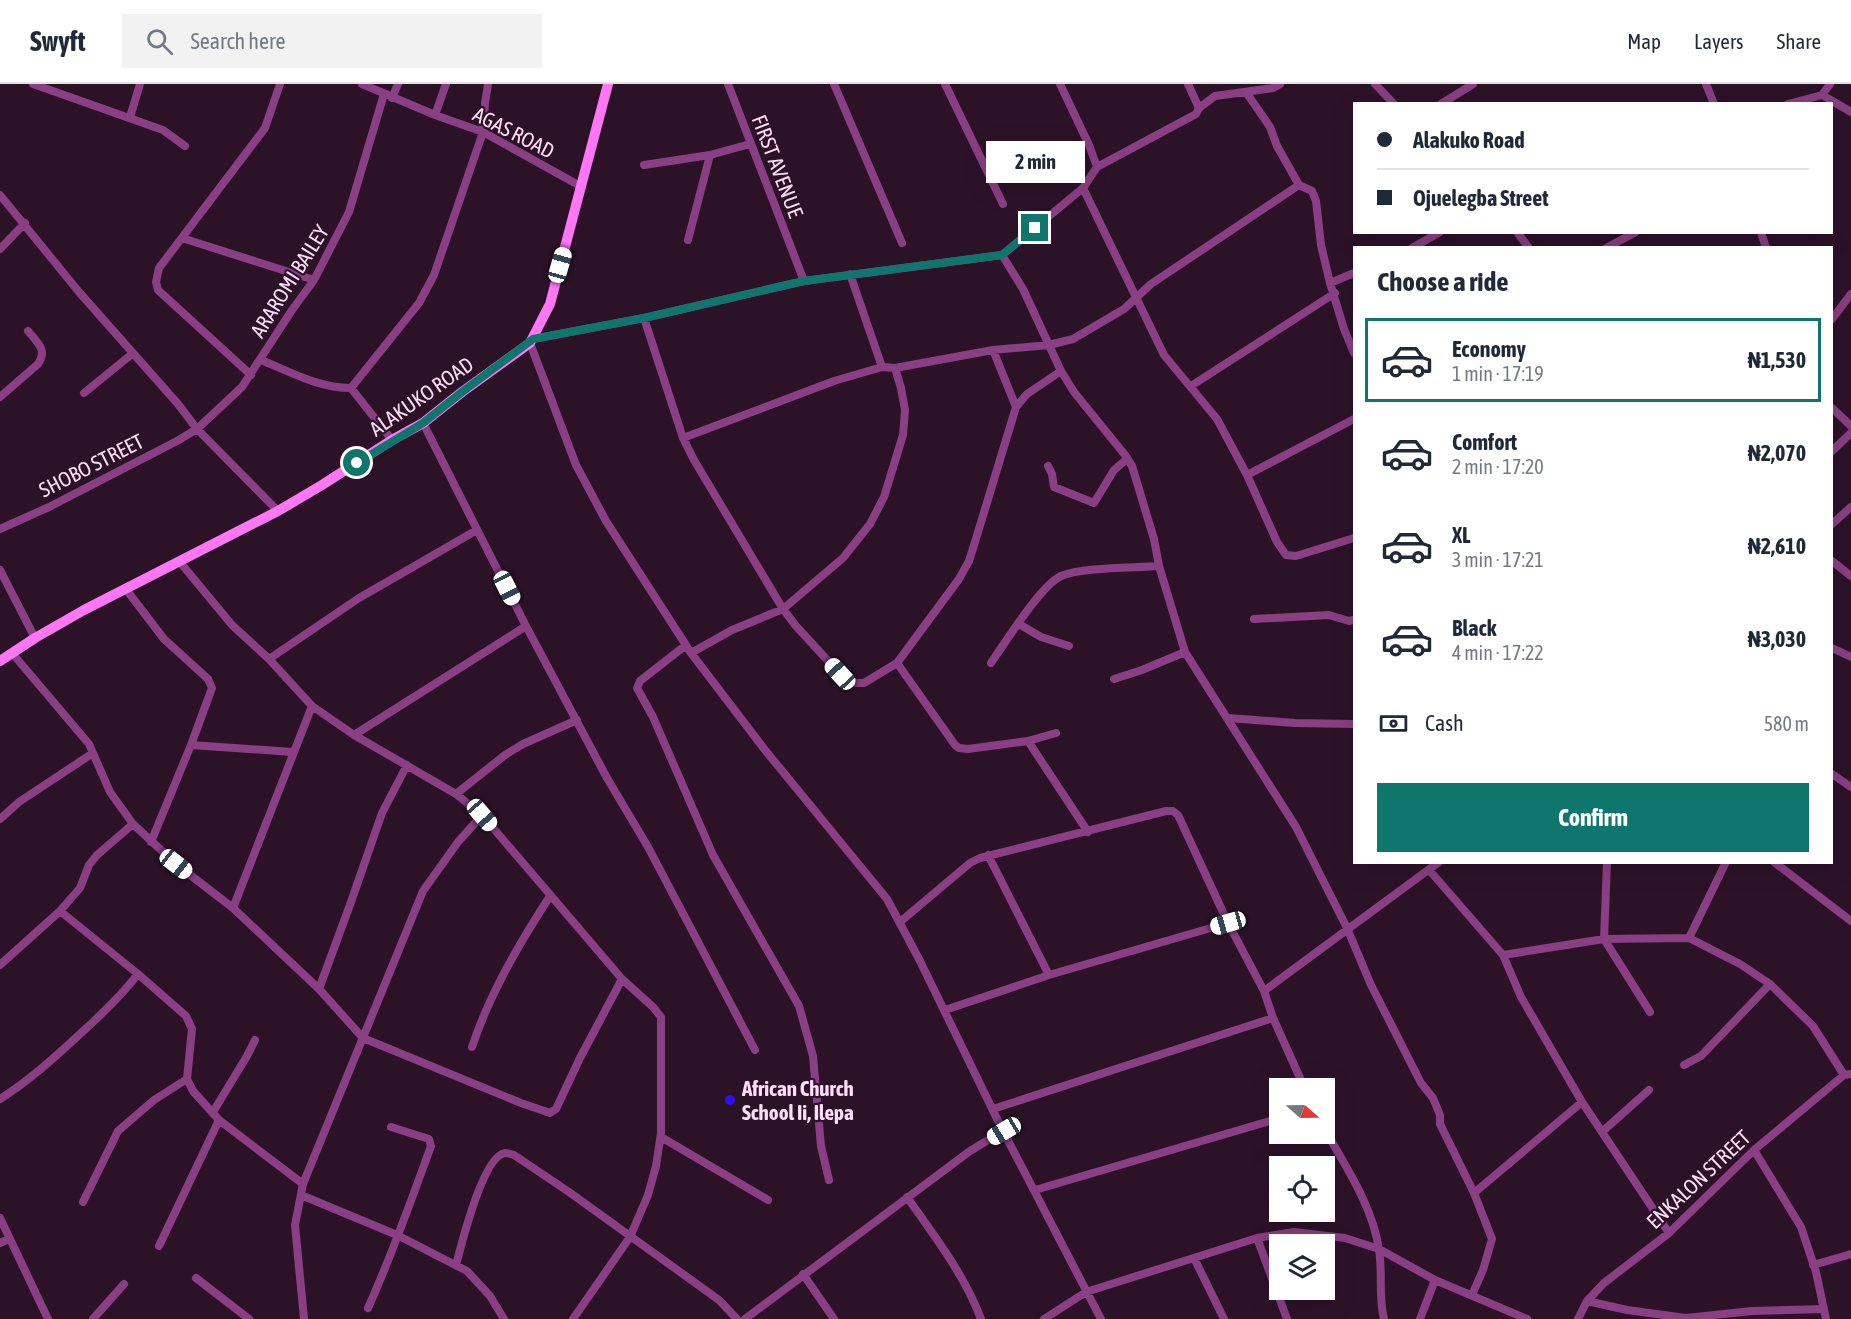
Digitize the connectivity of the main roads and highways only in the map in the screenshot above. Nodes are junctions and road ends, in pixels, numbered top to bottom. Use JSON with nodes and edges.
{"nodes":[{"id":1,"x":608,"y":84,"type":"edge"},
{"id":2,"x":0,"y":661,"type":"edge"}],
"edges":[{"from":1,"to":2,"type":"main road","name":"ALAKUKO ROAD"}]}
